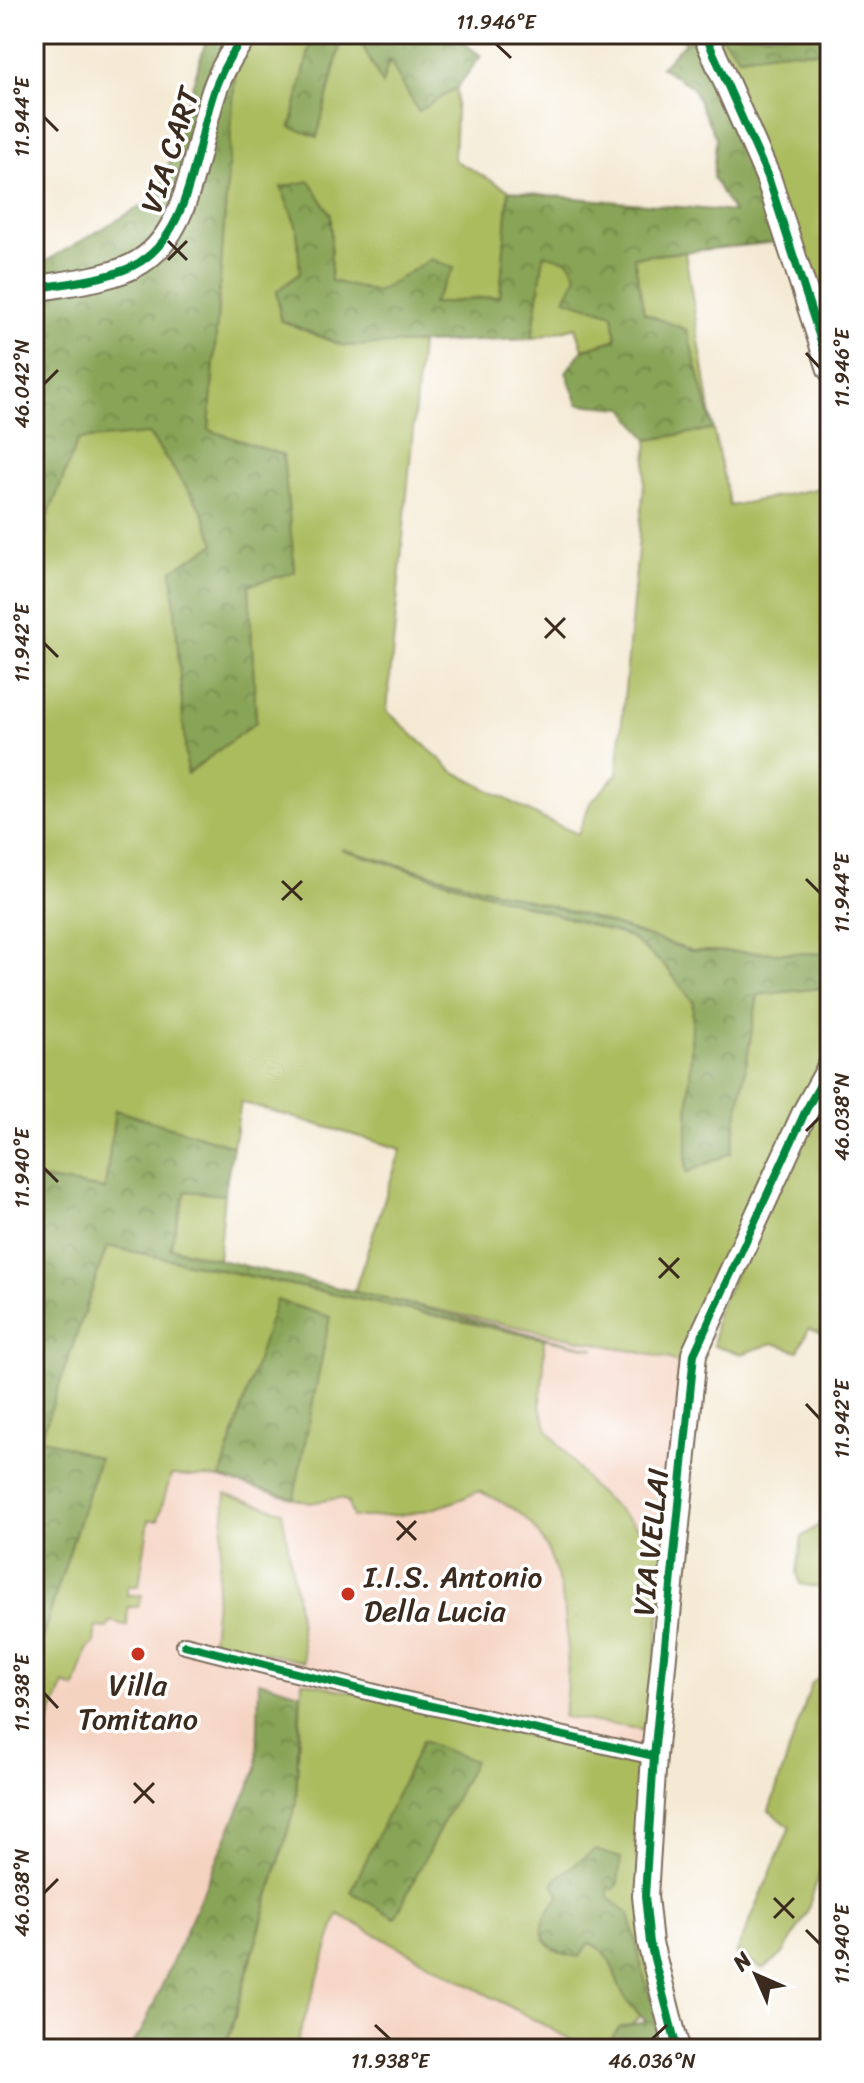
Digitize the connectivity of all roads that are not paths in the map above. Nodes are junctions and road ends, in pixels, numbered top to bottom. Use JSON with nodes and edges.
{"nodes":[{"id":1,"x":246,"y":34,"type":"edge"},
{"id":2,"x":705,"y":34,"type":"edge"},
{"id":3,"x":34,"y":289,"type":"edge"},
{"id":4,"x":830,"y":369,"type":"edge"},
{"id":5,"x":830,"y":1067,"type":"edge"},
{"id":6,"x":185,"y":1645,"type":"dead end"},
{"id":7,"x":654,"y":1756,"type":"junction"},
{"id":8,"x":677,"y":2049,"type":"edge"}],
"edges":[{"from":1,"to":3,"type":"street","name":"VIA CART"},
{"from":2,"to":4,"type":"street"},
{"from":5,"to":7,"type":"street","name":"VIA VELLAI"},
{"from":6,"to":7,"type":"street"},
{"from":7,"to":8,"type":"street","name":"VIA VELLAI"}]}
